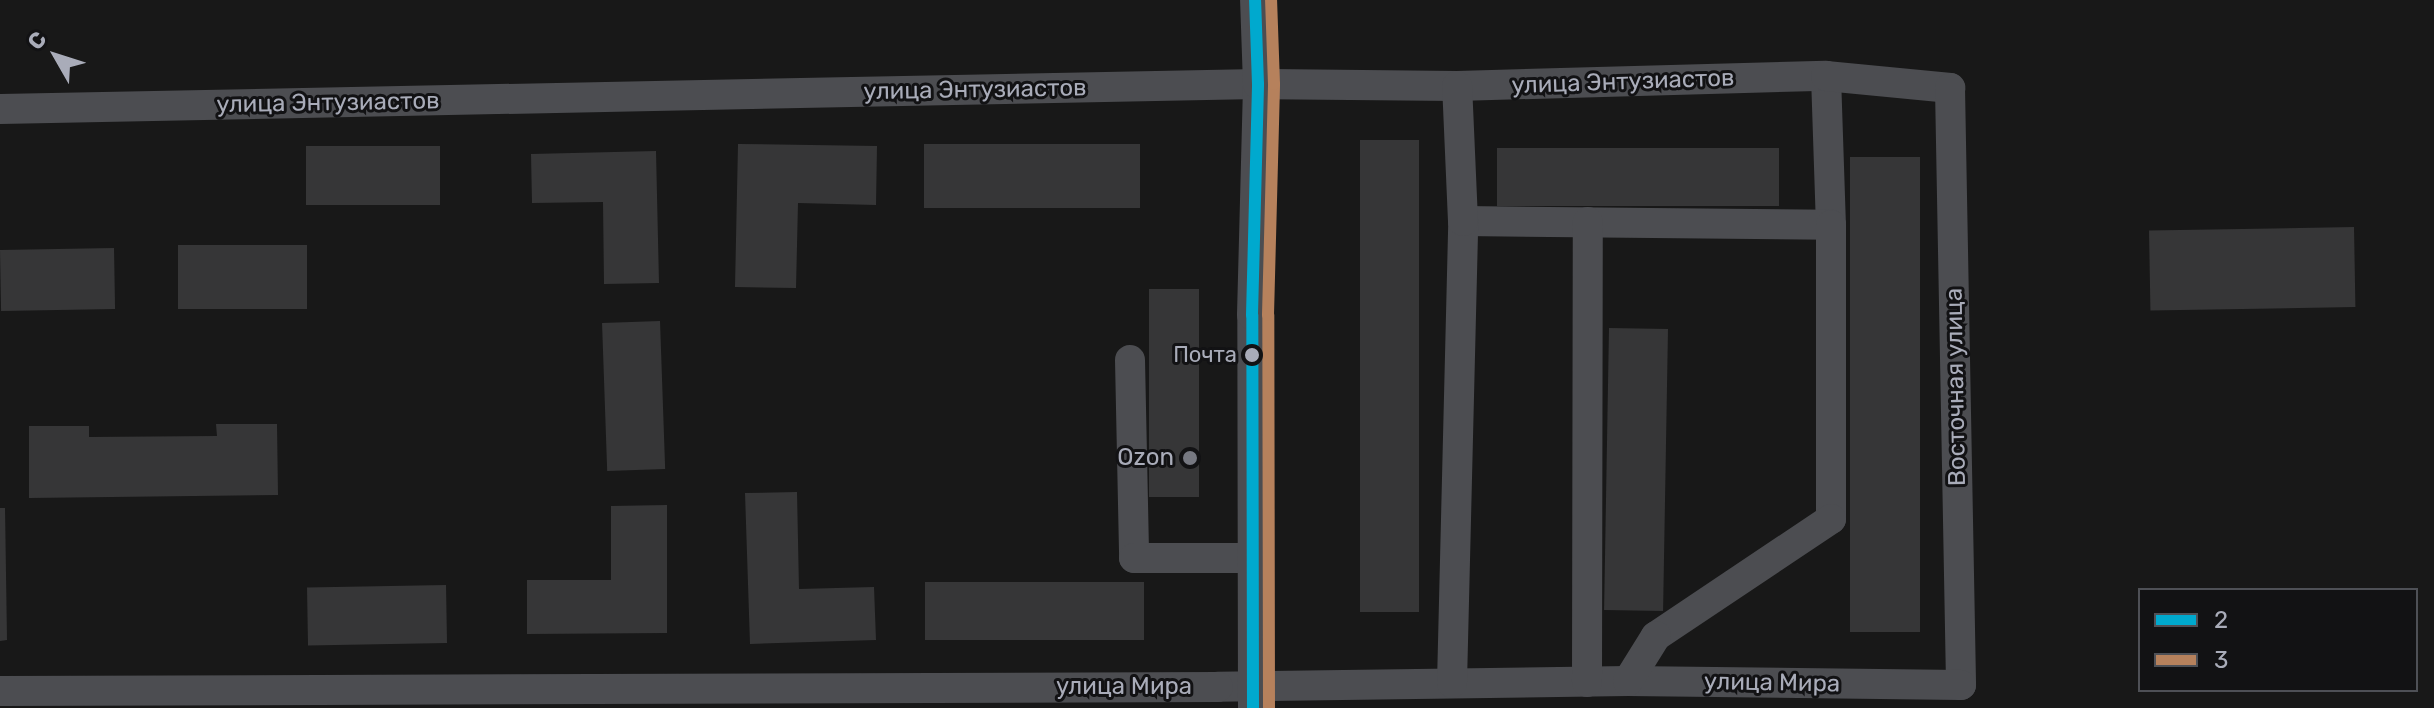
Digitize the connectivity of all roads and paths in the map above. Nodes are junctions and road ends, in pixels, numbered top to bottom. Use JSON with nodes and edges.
{"nodes":[{"id":1,"x":1255,"y":0,"type":"edge"},
{"id":2,"x":1826,"y":76,"type":"junction"},
{"id":3,"x":1258,"y":84,"type":"junction"},
{"id":4,"x":1457,"y":86,"type":"junction"},
{"id":5,"x":1950,"y":88,"type":"joint"},
{"id":6,"x":0,"y":109,"type":"edge"},
{"id":7,"x":1463,"y":221,"type":"junction"},
{"id":8,"x":1588,"y":222,"type":"junction"},
{"id":9,"x":1831,"y":225,"type":"junction"},
{"id":10,"x":1130,"y":360,"type":"dead end"},
{"id":11,"x":1252,"y":558,"type":"junction"},
{"id":12,"x":1628,"y":681,"type":"junction"},
{"id":13,"x":1587,"y":682,"type":"junction"},
{"id":14,"x":1452,"y":683,"type":"junction"},
{"id":15,"x":1961,"y":685,"type":"joint"},
{"id":16,"x":0,"y":691,"type":"edge"},
{"id":17,"x":1253,"y":697,"type":"edge"},
{"id":18,"x":66,"y":699,"type":"edge"}],
"edges":[{"from":1,"to":3,"type":"street"},
{"from":2,"to":4,"type":"street","name":"улица Энтузиастов"},
{"from":2,"to":5,"type":"street","name":"улица Энтузиастов"},
{"from":2,"to":9,"type":"street"},
{"from":3,"to":4,"type":"street","name":"улица Энтузиастов"},
{"from":3,"to":6,"type":"street","name":"улица Энтузиастов"},
{"from":3,"to":11,"type":"street"},
{"from":4,"to":7,"type":"street"},
{"from":5,"to":15,"type":"street","name":"Восточная улица"},
{"from":7,"to":8,"type":"street"},
{"from":7,"to":14,"type":"street"},
{"from":8,"to":9,"type":"street"},
{"from":8,"to":13,"type":"street"},
{"from":9,"to":12,"type":"street"},
{"from":10,"to":11,"type":"street"},
{"from":11,"to":17,"type":"street"},
{"from":12,"to":13,"type":"street","name":"улица Мира"},
{"from":12,"to":15,"type":"street","name":"улица Мира"},
{"from":13,"to":14,"type":"street","name":"улица Мира"},
{"from":14,"to":17,"type":"street","name":"улица Мира"},
{"from":16,"to":18,"type":"street","name":"улица Мира"},
{"from":17,"to":18,"type":"street","name":"улица Мира"}]}
